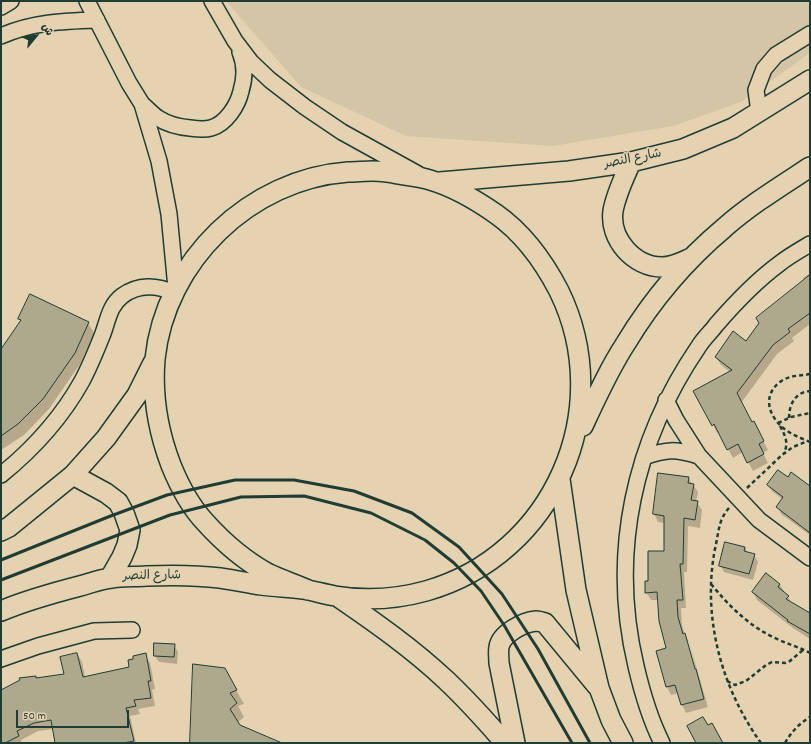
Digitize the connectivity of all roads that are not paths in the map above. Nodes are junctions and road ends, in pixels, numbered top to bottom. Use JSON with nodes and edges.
{"nodes":[{"id":1,"x":11,"y":1,"type":"edge"},
{"id":2,"x":87,"y":1,"type":"edge"},
{"id":3,"x":212,"y":1,"type":"edge"},
{"id":4,"x":1,"y":7,"type":"edge"},
{"id":5,"x":97,"y":20,"type":"junction"},
{"id":6,"x":810,"y":34,"type":"edge"},
{"id":7,"x":1,"y":36,"type":"edge"},
{"id":8,"x":235,"y":41,"type":"junction"},
{"id":9,"x":810,"y":80,"type":"edge"},
{"id":10,"x":142,"y":104,"type":"junction"},
{"id":11,"x":759,"y":112,"type":"junction"},
{"id":12,"x":631,"y":162,"type":"junction"},
{"id":13,"x":810,"y":167,"type":"edge"},
{"id":14,"x":432,"y":180,"type":"junction"},
{"id":15,"x":810,"y":244,"type":"edge"},
{"id":16,"x":692,"y":257,"type":"junction"},
{"id":17,"x":175,"y":290,"type":"junction"},
{"id":18,"x":156,"y":358,"type":"junction"},
{"id":19,"x":666,"y":400,"type":"junction"},
{"id":20,"x":571,"y":451,"type":"junction"},
{"id":21,"x":699,"y":456,"type":"junction"},
{"id":22,"x":644,"y":457,"type":"junction"},
{"id":23,"x":1,"y":475,"type":"edge"},
{"id":24,"x":73,"y":475,"type":"junction"},
{"id":25,"x":560,"y":479,"type":"junction"},
{"id":26,"x":1,"y":531,"type":"edge"},
{"id":27,"x":810,"y":558,"type":"edge"},
{"id":28,"x":110,"y":578,"type":"junction"},
{"id":29,"x":308,"y":590,"type":"junction"},
{"id":30,"x":337,"y":596,"type":"junction"},
{"id":31,"x":1,"y":611,"type":"edge"},
{"id":32,"x":132,"y":630,"type":"dead end"},
{"id":33,"x":1,"y":659,"type":"edge"},
{"id":34,"x":599,"y":688,"type":"junction"},
{"id":35,"x":505,"y":743,"type":"edge"},
{"id":36,"x":515,"y":743,"type":"edge"},
{"id":37,"x":623,"y":743,"type":"edge"},
{"id":38,"x":662,"y":743,"type":"edge"}],
"edges":[{"from":1,"to":4,"type":"street"},
{"from":2,"to":5,"type":"street"},
{"from":3,"to":8,"type":"street"},
{"from":5,"to":7,"type":"street"},
{"from":5,"to":10,"type":"street"},
{"from":6,"to":11,"type":"street"},
{"from":8,"to":10,"type":"street"},
{"from":8,"to":14,"type":"street"},
{"from":9,"to":11,"type":"main road","name":"شارع النصر"},
{"from":10,"to":17,"type":"street"},
{"from":11,"to":12,"type":"main road","name":"شارع النصر"},
{"from":12,"to":14,"type":"main road","name":"شارع النصر"},
{"from":12,"to":16,"type":"main road"},
{"from":13,"to":16,"type":"main road"},
{"from":14,"to":17,"type":"main road"},
{"from":14,"to":20,"type":"main road"},
{"from":15,"to":19,"type":"street"},
{"from":16,"to":20,"type":"main road"},
{"from":17,"to":18,"type":"main road"},
{"from":17,"to":23,"type":"street"},
{"from":18,"to":24,"type":"main road"},
{"from":18,"to":29,"type":"main road"},
{"from":19,"to":21,"type":"street"},
{"from":19,"to":22,"type":"street"},
{"from":20,"to":25,"type":"main road"},
{"from":21,"to":22,"type":"street"},
{"from":21,"to":27,"type":"street"},
{"from":22,"to":38,"type":"street"},
{"from":24,"to":26,"type":"main road"},
{"from":24,"to":28,"type":"main road"},
{"from":25,"to":30,"type":"main road"},
{"from":25,"to":34,"type":"main road"},
{"from":28,"to":29,"type":"main road","name":"شارع النصر"},
{"from":28,"to":31,"type":"main road","name":"شارع النصر"},
{"from":29,"to":30,"type":"main road"},
{"from":30,"to":35,"type":"main road"},
{"from":32,"to":33,"type":"street"},
{"from":34,"to":36,"type":"main road"},
{"from":34,"to":37,"type":"main road"}]}
